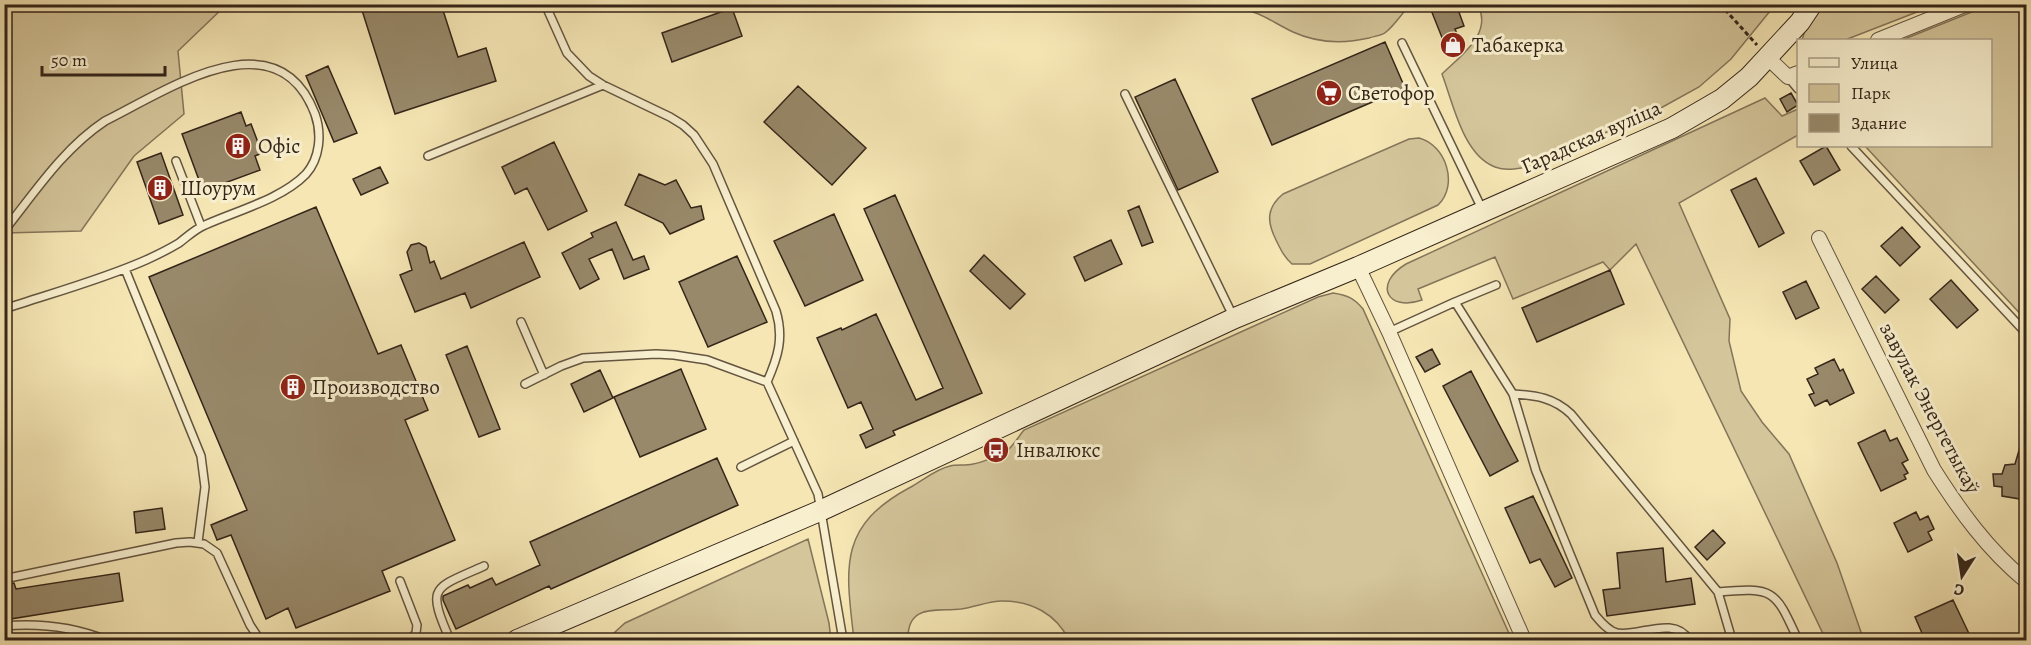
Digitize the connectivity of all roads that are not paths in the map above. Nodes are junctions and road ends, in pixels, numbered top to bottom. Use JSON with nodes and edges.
{"nodes":[{"id":1,"x":545,"y":4,"type":"edge"},
{"id":2,"x":1812,"y":4,"type":"edge"},
{"id":3,"x":1967,"y":4,"type":"edge"},
{"id":4,"x":1880,"y":39,"type":"edge"},
{"id":5,"x":1402,"y":43,"type":"dead end"},
{"id":6,"x":1768,"y":58,"type":"junction"},
{"id":7,"x":1793,"y":75,"type":"edge"},
{"id":8,"x":603,"y":85,"type":"junction"},
{"id":9,"x":1125,"y":94,"type":"dead end"},
{"id":10,"x":1852,"y":147,"type":"edge"},
{"id":11,"x":428,"y":156,"type":"dead end"},
{"id":12,"x":176,"y":162,"type":"dead end"},
{"id":13,"x":1483,"y":211,"type":"junction"},
{"id":14,"x":201,"y":226,"type":"junction"},
{"id":15,"x":4,"y":231,"type":"edge"},
{"id":16,"x":1819,"y":238,"type":"dead end"},
{"id":17,"x":1358,"y":267,"type":"junction"},
{"id":18,"x":125,"y":269,"type":"junction"},
{"id":19,"x":1496,"y":285,"type":"dead end"},
{"id":20,"x":1455,"y":302,"type":"junction"},
{"id":21,"x":4,"y":309,"type":"edge"},
{"id":22,"x":1235,"y":318,"type":"junction"},
{"id":23,"x":521,"y":322,"type":"dead end"},
{"id":24,"x":1389,"y":332,"type":"junction"},
{"id":25,"x":2026,"y":333,"type":"edge"},
{"id":26,"x":544,"y":375,"type":"junction"},
{"id":27,"x":767,"y":382,"type":"junction"},
{"id":28,"x":525,"y":384,"type":"dead end"},
{"id":29,"x":1513,"y":394,"type":"junction"},
{"id":30,"x":794,"y":441,"type":"junction"},
{"id":31,"x":741,"y":467,"type":"dead end"},
{"id":32,"x":822,"y":510,"type":"junction"},
{"id":33,"x":198,"y":543,"type":"junction"},
{"id":34,"x":484,"y":566,"type":"dead end"},
{"id":35,"x":4,"y":579,"type":"edge"},
{"id":36,"x":2026,"y":580,"type":"edge"},
{"id":37,"x":400,"y":581,"type":"dead end"},
{"id":38,"x":1718,"y":592,"type":"junction"},
{"id":39,"x":4,"y":626,"type":"edge"},
{"id":40,"x":1617,"y":637,"type":"edge"},
{"id":41,"x":106,"y":640,"type":"edge"},
{"id":42,"x":260,"y":640,"type":"edge"},
{"id":43,"x":410,"y":640,"type":"edge"},
{"id":44,"x":450,"y":640,"type":"edge"},
{"id":45,"x":517,"y":640,"type":"edge"},
{"id":46,"x":843,"y":640,"type":"edge"},
{"id":47,"x":1524,"y":640,"type":"edge"},
{"id":48,"x":1689,"y":640,"type":"edge"},
{"id":49,"x":1732,"y":640,"type":"edge"},
{"id":50,"x":1798,"y":640,"type":"edge"}],
"edges":[{"from":1,"to":8,"type":"lane"},
{"from":2,"to":6,"type":"main road","name":"Гарадская вуліца"},
{"from":3,"to":4,"type":"street"},
{"from":5,"to":13,"type":"lane"},
{"from":6,"to":7,"type":"street"},
{"from":6,"to":13,"type":"main road","name":"Гарадская вуліца"},
{"from":8,"to":11,"type":"lane"},
{"from":8,"to":27,"type":"lane"},
{"from":9,"to":22,"type":"lane"},
{"from":10,"to":25,"type":"lane"},
{"from":12,"to":14,"type":"lane"},
{"from":13,"to":17,"type":"main road","name":"Гарадская вуліца"},
{"from":14,"to":15,"type":"lane"},
{"from":14,"to":18,"type":"lane"},
{"from":16,"to":36,"type":"street","name":"завулак Энергетыкаў"},
{"from":17,"to":22,"type":"main road","name":"Гарадская вуліца"},
{"from":17,"to":24,"type":"street"},
{"from":18,"to":21,"type":"lane"},
{"from":18,"to":33,"type":"lane"},
{"from":19,"to":20,"type":"lane"},
{"from":20,"to":24,"type":"lane"},
{"from":20,"to":29,"type":"lane"},
{"from":22,"to":32,"type":"main road","name":"Гарадская вуліца"},
{"from":23,"to":26,"type":"lane"},
{"from":24,"to":47,"type":"street"},
{"from":26,"to":27,"type":"lane"},
{"from":26,"to":28,"type":"lane"},
{"from":27,"to":30,"type":"lane"},
{"from":29,"to":38,"type":"lane"},
{"from":29,"to":40,"type":"lane"},
{"from":30,"to":31,"type":"lane"},
{"from":30,"to":32,"type":"lane"},
{"from":32,"to":45,"type":"main road","name":"Гарадская вуліца"},
{"from":32,"to":46,"type":"lane"},
{"from":33,"to":35,"type":"lane"},
{"from":33,"to":42,"type":"lane"},
{"from":34,"to":44,"type":"lane"},
{"from":37,"to":43,"type":"lane"},
{"from":38,"to":49,"type":"lane"},
{"from":38,"to":50,"type":"lane"},
{"from":39,"to":41,"type":"lane"},
{"from":40,"to":48,"type":"lane"}]}
